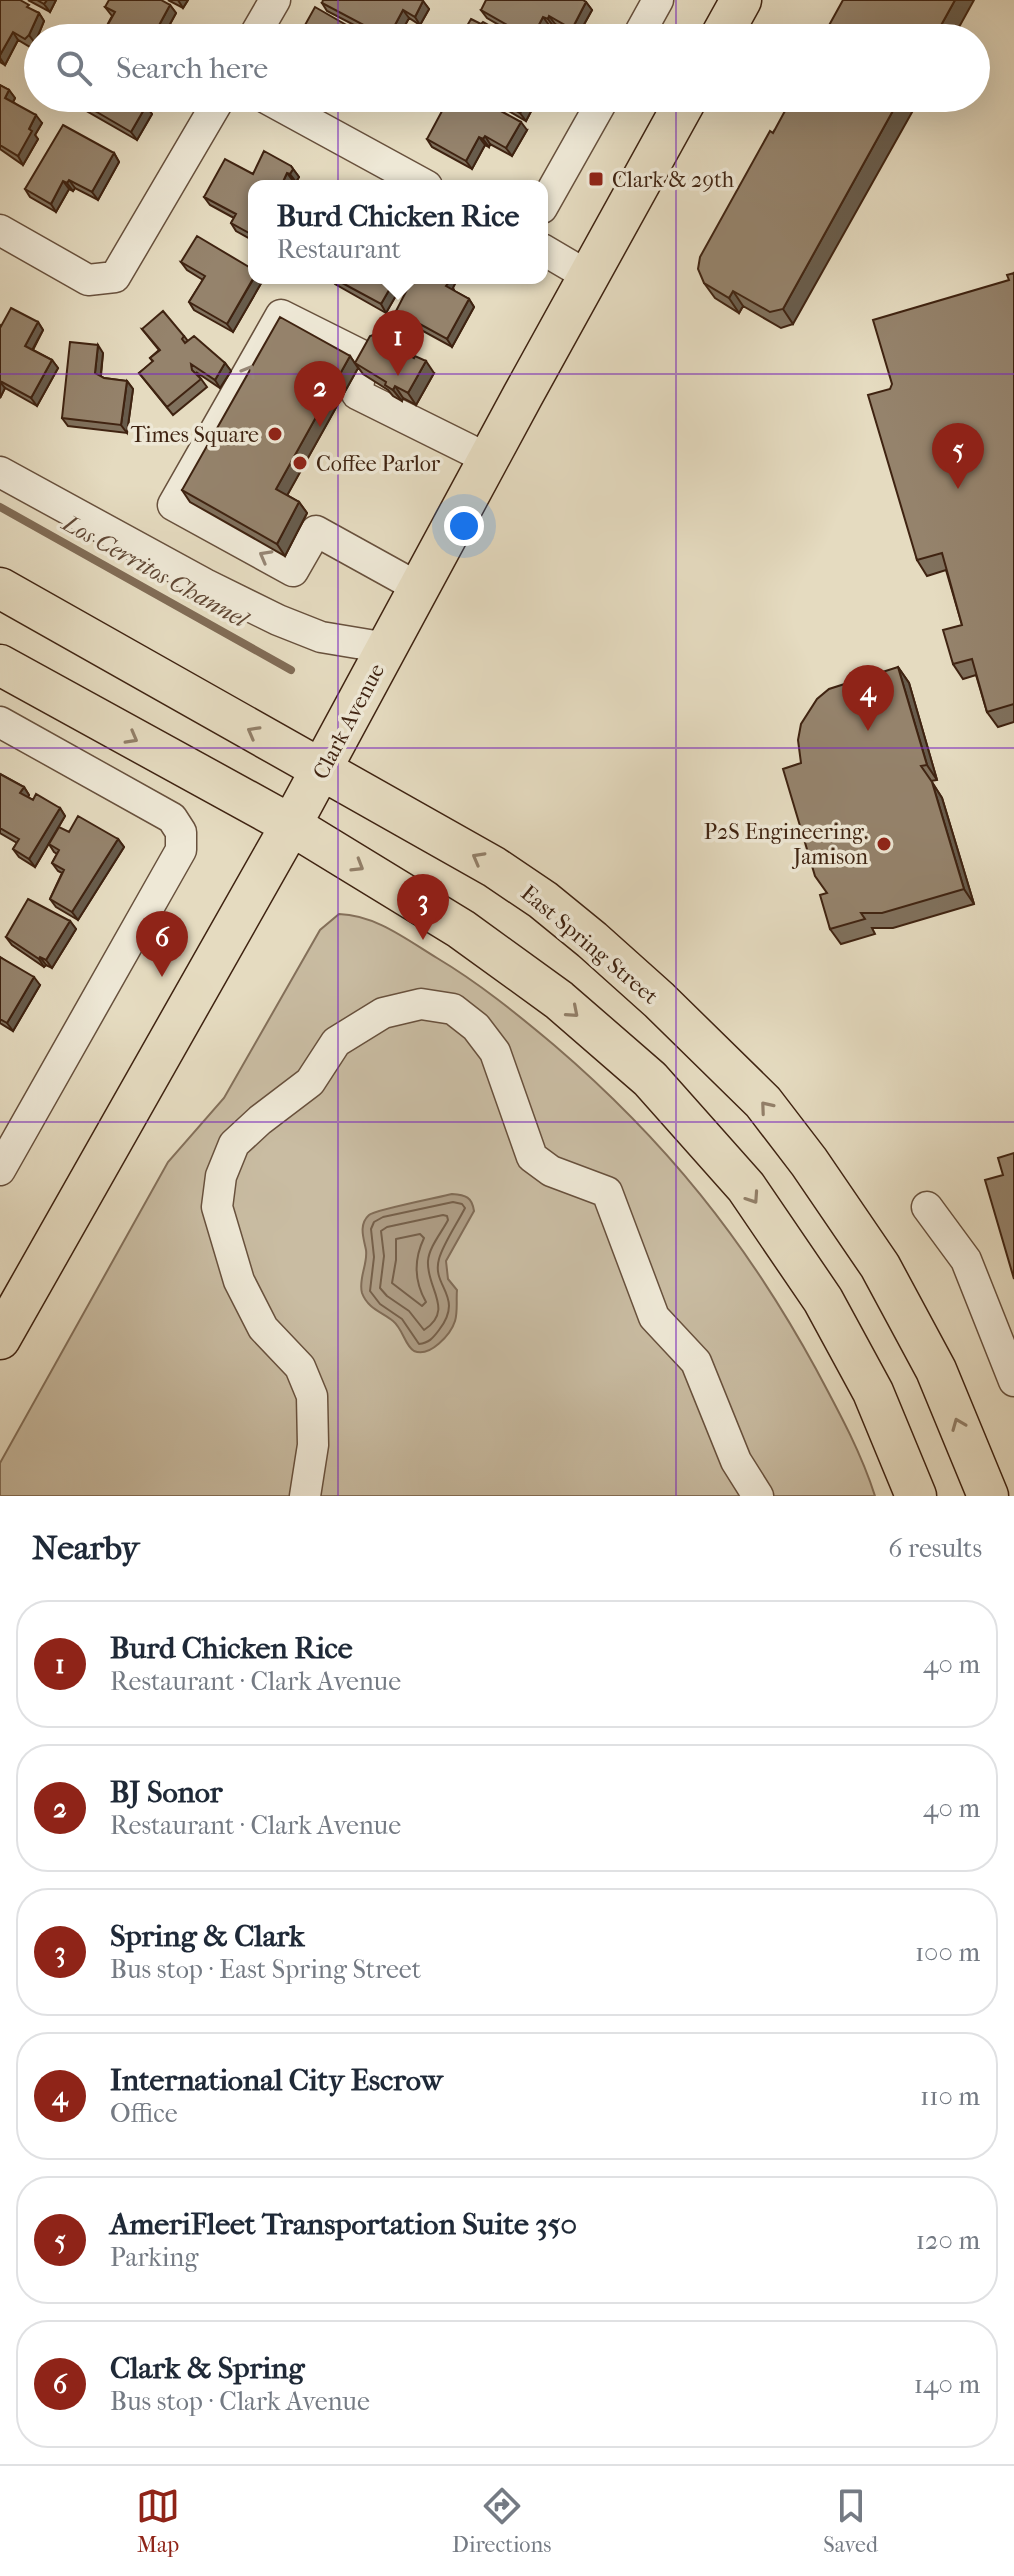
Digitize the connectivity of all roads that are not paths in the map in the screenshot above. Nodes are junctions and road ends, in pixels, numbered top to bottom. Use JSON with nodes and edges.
{"nodes":[{"id":1,"x":275,"y":0,"type":"edge"},
{"id":2,"x":658,"y":0,"type":"edge"},
{"id":3,"x":741,"y":0,"type":"edge"},
{"id":4,"x":261,"y":24,"type":"edge"},
{"id":5,"x":645,"y":24,"type":"edge"},
{"id":6,"x":728,"y":24,"type":"edge"},
{"id":7,"x":212,"y":112,"type":"edge"},
{"id":8,"x":292,"y":112,"type":"edge"},
{"id":9,"x":596,"y":112,"type":"edge"},
{"id":10,"x":679,"y":112,"type":"edge"},
{"id":11,"x":416,"y":180,"type":"edge"},
{"id":12,"x":548,"y":197,"type":"edge"},
{"id":13,"x":0,"y":230,"type":"edge"},
{"id":14,"x":548,"y":253,"type":"edge"},
{"id":15,"x":588,"y":276,"type":"junction"},
{"id":16,"x":488,"y":459,"type":"junction"},
{"id":17,"x":0,"y":472,"type":"edge"},
{"id":18,"x":0,"y":588,"type":"edge"},
{"id":19,"x":419,"y":588,"type":"junction"},
{"id":20,"x":382,"y":657,"type":"junction"},
{"id":21,"x":0,"y":665,"type":"edge"},
{"id":22,"x":0,"y":722,"type":"edge"},
{"id":23,"x":328,"y":758,"type":"junction"},
{"id":24,"x":291,"y":825,"type":"junction"},
{"id":25,"x":0,"y":1170,"type":"edge"},
{"id":26,"x":927,"y":1207,"type":"dead end"},
{"id":27,"x":0,"y":1339,"type":"edge"},
{"id":28,"x":1014,"y":1381,"type":"edge"},
{"id":29,"x":305,"y":1496,"type":"edge"},
{"id":30,"x":758,"y":1496,"type":"edge"},
{"id":31,"x":916,"y":1496,"type":"edge"},
{"id":32,"x":988,"y":1496,"type":"edge"}],
"edges":[{"from":1,"to":4,"type":"street"},
{"from":2,"to":5,"type":"street"},
{"from":3,"to":6,"type":"main road"},
{"from":7,"to":13,"type":"street"},
{"from":8,"to":11,"type":"street"},
{"from":9,"to":12,"type":"street"},
{"from":10,"to":15,"type":"main road","name":"Clark Avenue"},
{"from":14,"to":15,"type":"street"},
{"from":15,"to":16,"type":"main road","name":"Clark Avenue"},
{"from":16,"to":19,"type":"main road","name":"Clark Avenue"},
{"from":19,"to":16,"type":"street","one_way":true},
{"from":17,"to":20,"type":"street"},
{"from":23,"to":18,"type":"main road","name":"East Spring Street","one_way":true},
{"from":19,"to":20,"type":"main road","name":"Clark Avenue"},
{"from":20,"to":23,"type":"main road","name":"Clark Avenue"},
{"from":21,"to":24,"type":"main road","one_way":true},
{"from":22,"to":25,"type":"street"},
{"from":23,"to":24,"type":"main road","name":"Clark Avenue"},
{"from":32,"to":23,"type":"main road","name":"East Spring Street","one_way":true},
{"from":24,"to":27,"type":"main road","name":"Clark Avenue"},
{"from":24,"to":31,"type":"main road","one_way":true},
{"from":26,"to":28,"type":"street"},
{"from":29,"to":30,"type":"street"}]}
